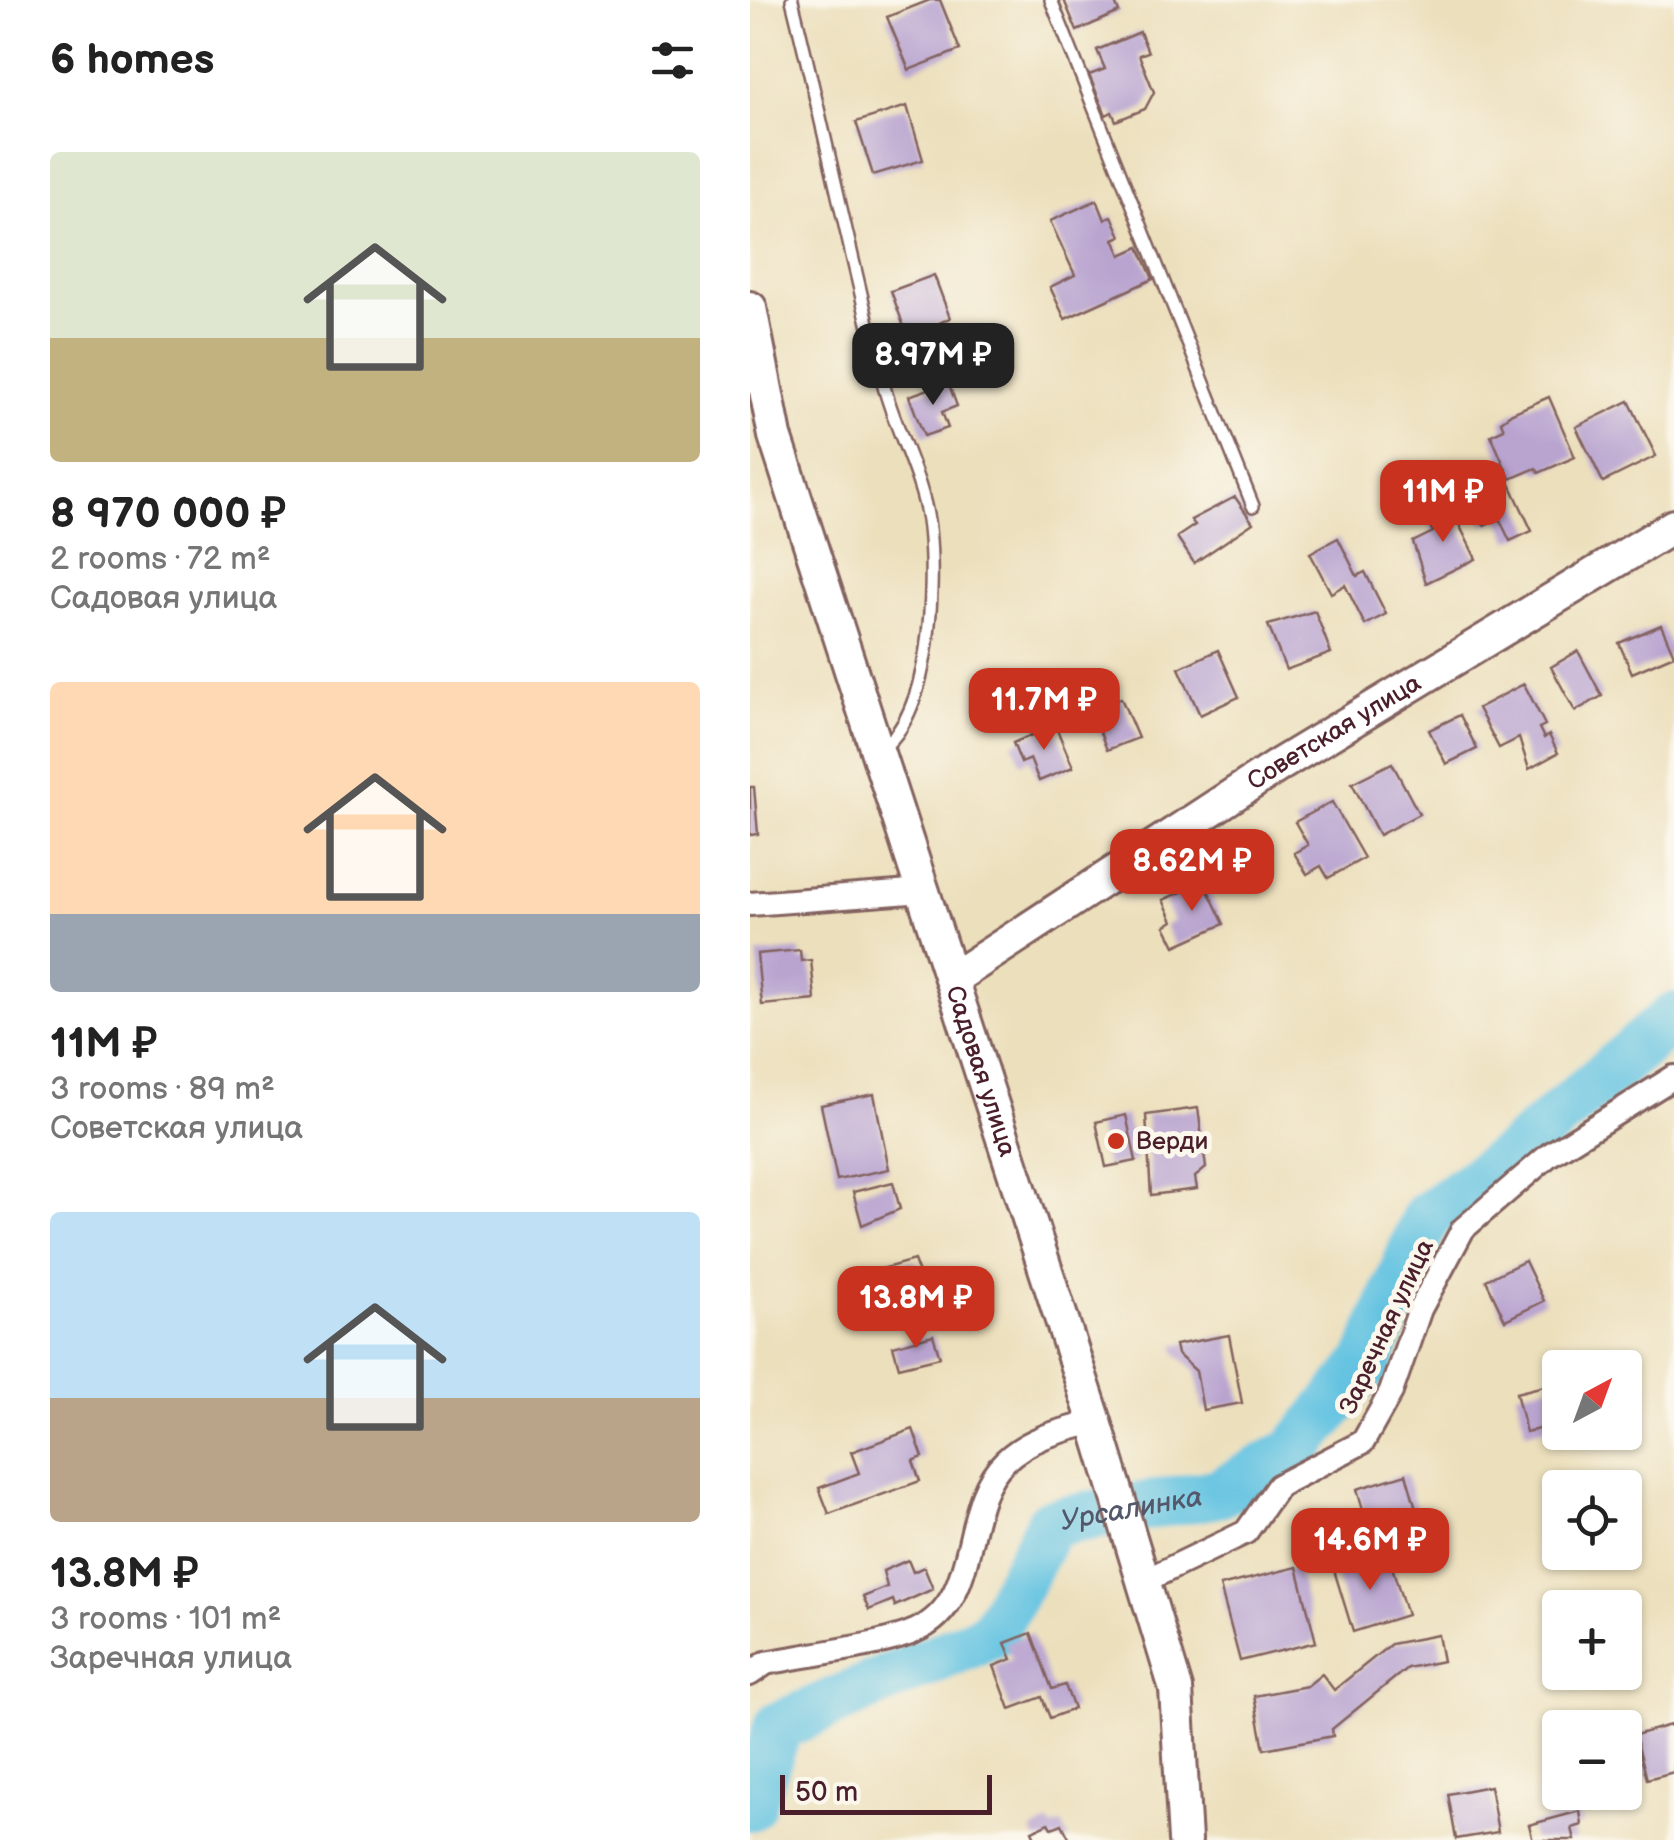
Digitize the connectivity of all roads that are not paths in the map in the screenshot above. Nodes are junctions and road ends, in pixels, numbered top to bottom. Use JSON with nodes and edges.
{"nodes":[{"id":1,"x":792,"y":0,"type":"edge"},
{"id":2,"x":1051,"y":0,"type":"edge"},
{"id":3,"x":750,"y":308,"type":"edge"},
{"id":4,"x":1253,"y":506,"type":"dead end"},
{"id":5,"x":1674,"y":526,"type":"edge"},
{"id":6,"x":875,"y":753,"type":"junction"},
{"id":7,"x":924,"y":891,"type":"junction"},
{"id":8,"x":750,"y":904,"type":"edge"},
{"id":9,"x":952,"y":979,"type":"junction"},
{"id":10,"x":1674,"y":1077,"type":"edge"},
{"id":11,"x":1095,"y":1422,"type":"junction"},
{"id":12,"x":1142,"y":1582,"type":"junction"},
{"id":13,"x":750,"y":1674,"type":"edge"},
{"id":14,"x":1186,"y":1840,"type":"edge"}],
"edges":[{"from":1,"to":6,"type":"lane"},
{"from":2,"to":4,"type":"lane"},
{"from":3,"to":6,"type":"street","name":"Садовая улица"},
{"from":5,"to":9,"type":"street","name":"Советская улица"},
{"from":6,"to":7,"type":"street","name":"Садовая улица"},
{"from":7,"to":8,"type":"street"},
{"from":7,"to":9,"type":"street","name":"Садовая улица"},
{"from":9,"to":11,"type":"street","name":"Садовая улица"},
{"from":10,"to":12,"type":"street","name":"Заречная улица"},
{"from":11,"to":12,"type":"street","name":"Садовая улица"},
{"from":11,"to":13,"type":"street"},
{"from":12,"to":14,"type":"street","name":"Садовая улица"}]}
